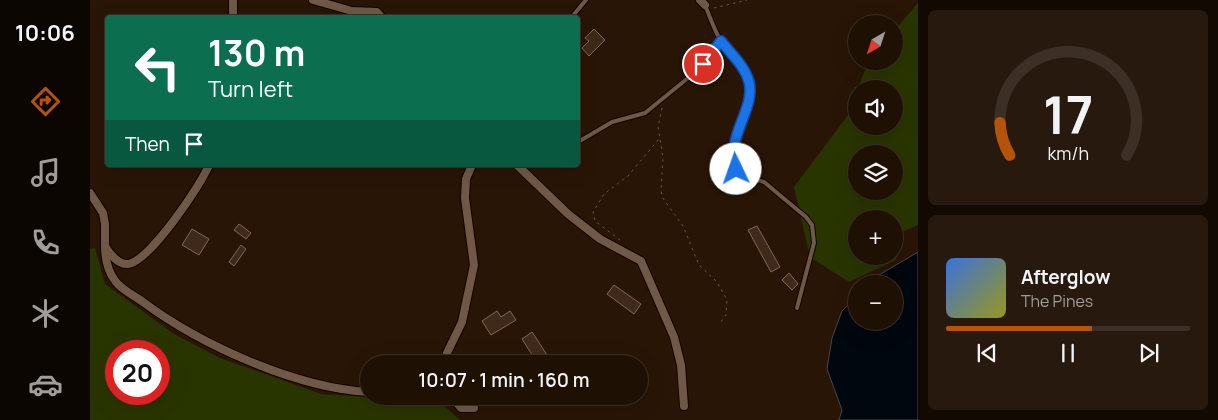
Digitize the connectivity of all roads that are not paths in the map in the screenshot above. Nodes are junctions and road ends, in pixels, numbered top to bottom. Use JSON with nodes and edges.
{"nodes":[{"id":1,"x":233,"y":0,"type":"edge"},
{"id":2,"x":313,"y":0,"type":"edge"},
{"id":3,"x":586,"y":0,"type":"edge"},
{"id":4,"x":703,"y":3,"type":"edge"},
{"id":5,"x":233,"y":15,"type":"edge"},
{"id":6,"x":380,"y":15,"type":"edge"},
{"id":7,"x":574,"y":15,"type":"edge"},
{"id":8,"x":721,"y":41,"type":"junction"},
{"id":9,"x":580,"y":141,"type":"edge"},
{"id":10,"x":208,"y":167,"type":"edge"},
{"id":11,"x":471,"y":167,"type":"edge"},
{"id":12,"x":519,"y":167,"type":"edge"},
{"id":13,"x":90,"y":193,"type":"edge"},
{"id":14,"x":104,"y":246,"type":"junction"},
{"id":15,"x":797,"y":308,"type":"dead end"},
{"id":16,"x":447,"y":355,"type":"edge"},
{"id":17,"x":360,"y":391,"type":"edge"},
{"id":18,"x":459,"y":405,"type":"edge"},
{"id":19,"x":684,"y":406,"type":"dead end"},
{"id":20,"x":474,"y":408,"type":"dead end"}],
"edges":[{"from":1,"to":5,"type":"street"},
{"from":2,"to":6,"type":"street"},
{"from":3,"to":7,"type":"lane"},
{"from":4,"to":8,"type":"lane"},
{"from":8,"to":9,"type":"lane"},
{"from":8,"to":15,"type":"lane"},
{"from":10,"to":14,"type":"street"},
{"from":11,"to":16,"type":"street"},
{"from":12,"to":19,"type":"street"},
{"from":13,"to":14,"type":"street"},
{"from":14,"to":17,"type":"street"},
{"from":18,"to":20,"type":"street"}]}
